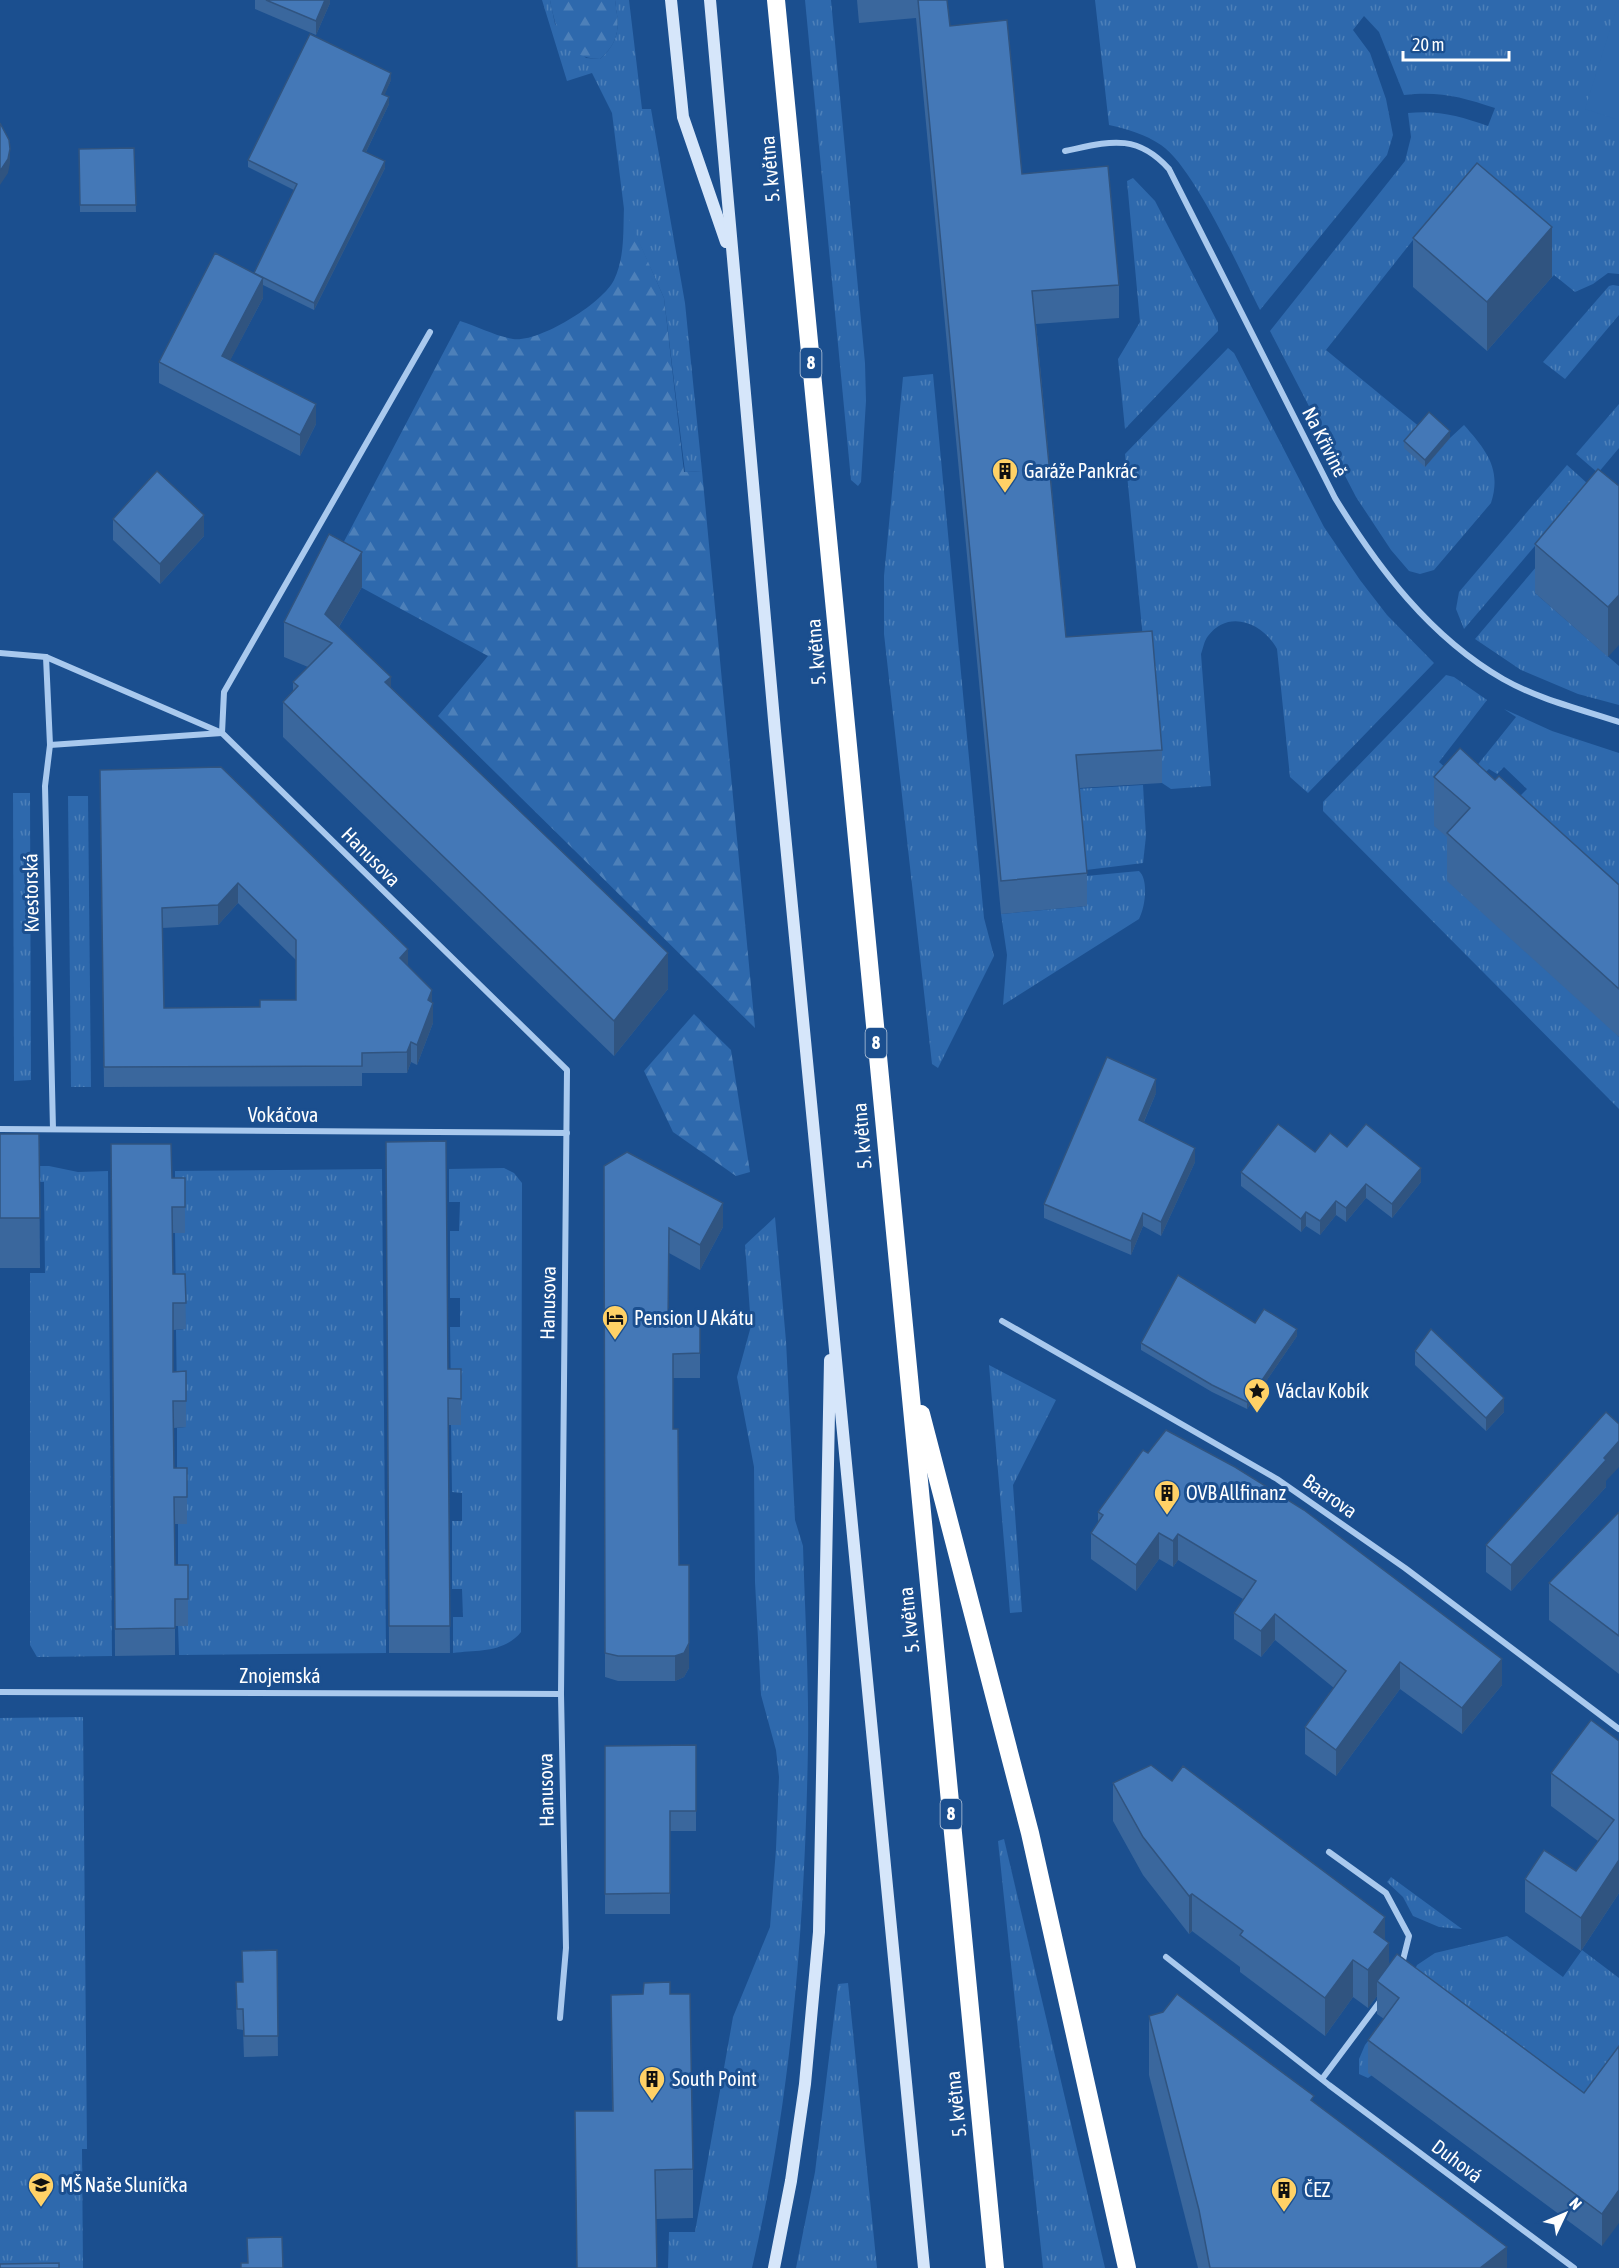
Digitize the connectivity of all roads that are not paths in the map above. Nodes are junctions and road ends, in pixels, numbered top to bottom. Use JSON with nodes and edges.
{"nodes":[{"id":1,"x":672,"y":0,"type":"edge"},
{"id":2,"x":710,"y":0,"type":"edge"},
{"id":3,"x":777,"y":0,"type":"edge"},
{"id":4,"x":1065,"y":151,"type":"dead end"},
{"id":5,"x":733,"y":260,"type":"junction"},
{"id":6,"x":430,"y":332,"type":"dead end"},
{"id":7,"x":0,"y":653,"type":"edge"},
{"id":8,"x":46,"y":657,"type":"junction"},
{"id":9,"x":1619,"y":722,"type":"edge"},
{"id":10,"x":222,"y":733,"type":"junction"},
{"id":11,"x":50,"y":745,"type":"junction"},
{"id":12,"x":0,"y":1129,"type":"edge"},
{"id":13,"x":53,"y":1129,"type":"junction"},
{"id":14,"x":567,"y":1133,"type":"junction"},
{"id":15,"x":831,"y":1302,"type":"junction"},
{"id":16,"x":1002,"y":1321,"type":"dead end"},
{"id":17,"x":906,"y":1360,"type":"junction"},
{"id":18,"x":0,"y":1692,"type":"edge"},
{"id":19,"x":561,"y":1694,"type":"junction"},
{"id":20,"x":1619,"y":1729,"type":"edge"},
{"id":21,"x":1329,"y":1852,"type":"dead end"},
{"id":22,"x":1166,"y":1956,"type":"dead end"},
{"id":23,"x":1400,"y":1975,"type":"edge"},
{"id":24,"x":1386,"y":1993,"type":"edge"},
{"id":25,"x":560,"y":2018,"type":"dead end"},
{"id":26,"x":1322,"y":2079,"type":"junction"},
{"id":27,"x":774,"y":2268,"type":"edge"},
{"id":28,"x":924,"y":2268,"type":"edge"},
{"id":29,"x":995,"y":2268,"type":"edge"},
{"id":30,"x":1127,"y":2268,"type":"edge"},
{"id":31,"x":1574,"y":2268,"type":"edge"}],
"edges":[{"from":1,"to":5,"type":"main road"},
{"from":2,"to":5,"type":"main road"},
{"from":3,"to":17,"type":"highway","name":"5. května","number":"8"},
{"from":4,"to":9,"type":"street","name":"Na Křivině"},
{"from":5,"to":15,"type":"main road"},
{"from":6,"to":10,"type":"street"},
{"from":7,"to":8,"type":"street","name":"Hanusova"},
{"from":8,"to":10,"type":"street","name":"Hanusova"},
{"from":8,"to":11,"type":"street","name":"Kvestorská"},
{"from":10,"to":11,"type":"street"},
{"from":10,"to":14,"type":"street","name":"Hanusova"},
{"from":11,"to":13,"type":"street","name":"Kvestorská"},
{"from":12,"to":13,"type":"street","name":"Vokáčova"},
{"from":13,"to":14,"type":"street","name":"Vokáčova"},
{"from":14,"to":19,"type":"street","name":"Hanusova"},
{"from":15,"to":27,"type":"main road"},
{"from":15,"to":28,"type":"main road"},
{"from":16,"to":20,"type":"street","name":"Baarova"},
{"from":17,"to":29,"type":"highway","name":"5. května","number":"8"},
{"from":17,"to":30,"type":"highway"},
{"from":18,"to":19,"type":"street","name":"Znojemská"},
{"from":19,"to":25,"type":"street","name":"Hanusova"},
{"from":21,"to":23,"type":"street"},
{"from":22,"to":26,"type":"street","name":"Duhová"},
{"from":24,"to":26,"type":"street"},
{"from":26,"to":31,"type":"street","name":"Duhová"}]}
